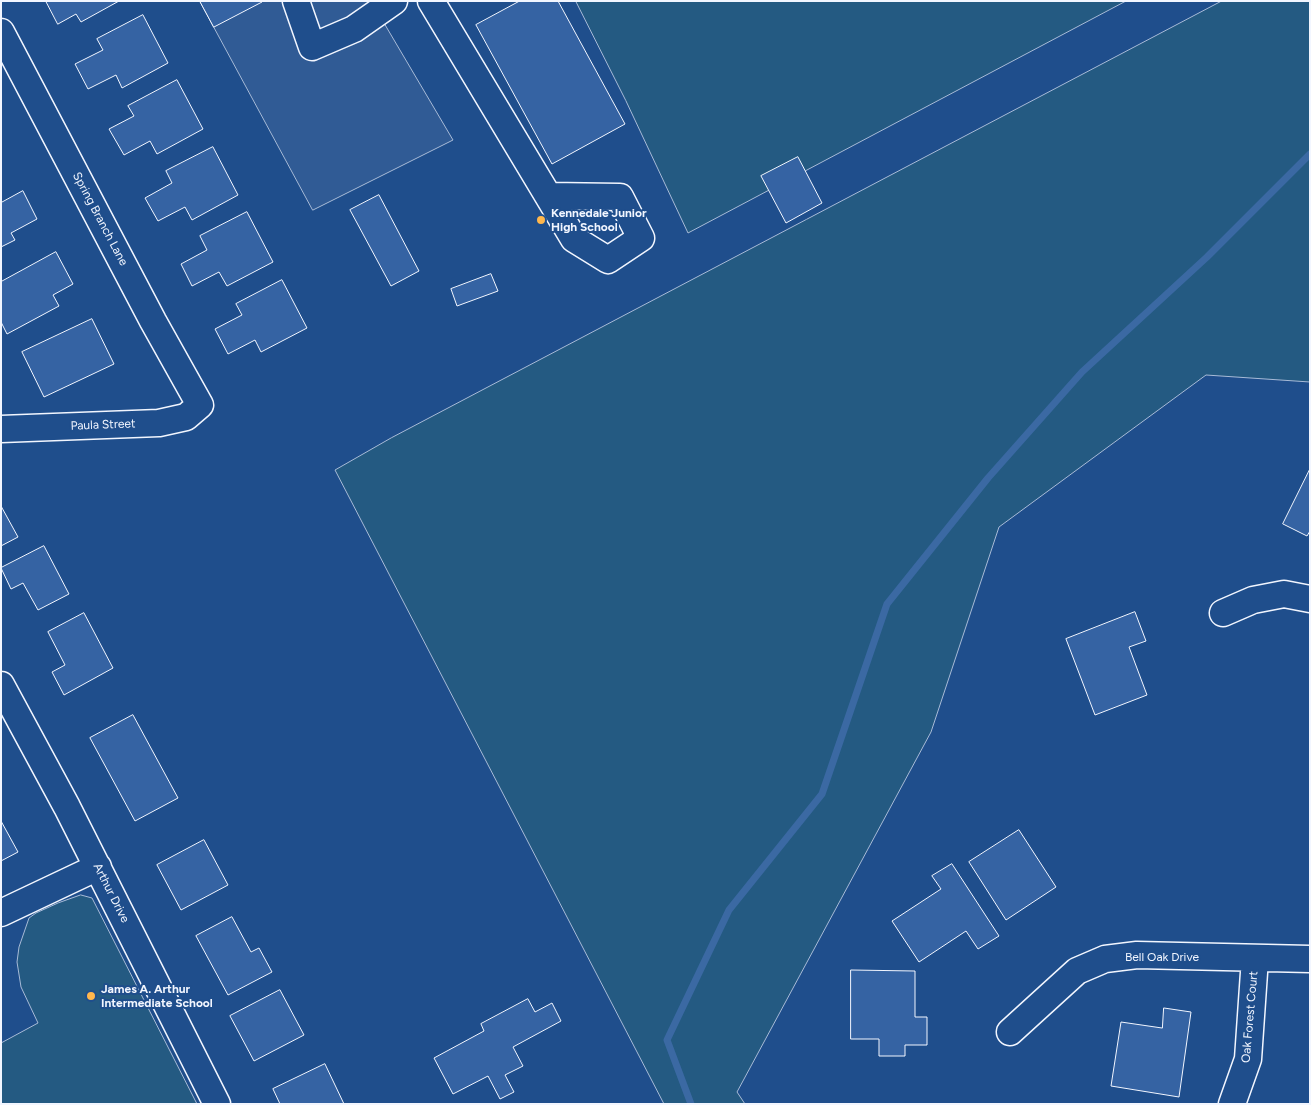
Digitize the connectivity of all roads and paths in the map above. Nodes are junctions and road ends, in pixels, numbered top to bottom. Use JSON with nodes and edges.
{"nodes":[{"id":1,"x":296,"y":1,"type":"edge"},
{"id":2,"x":394,"y":1,"type":"edge"},
{"id":3,"x":430,"y":1,"type":"edge"},
{"id":4,"x":1,"y":32,"type":"edge"},
{"id":5,"x":548,"y":196,"type":"dead end"},
{"id":6,"x":200,"y":405,"type":"joint"},
{"id":7,"x":1,"y":429,"type":"edge"},
{"id":8,"x":1310,"y":599,"type":"edge"},
{"id":9,"x":1223,"y":613,"type":"dead end"},
{"id":10,"x":1,"y":685,"type":"edge"},
{"id":11,"x":98,"y":867,"type":"junction"},
{"id":12,"x":1,"y":913,"type":"edge"},
{"id":13,"x":1255,"y":958,"type":"junction"},
{"id":14,"x":1310,"y":959,"type":"edge"},
{"id":15,"x":1010,"y":1032,"type":"dead end"},
{"id":16,"x":217,"y":1104,"type":"edge"},
{"id":17,"x":1232,"y":1104,"type":"edge"}],
"edges":[{"from":1,"to":2,"type":"street"},
{"from":3,"to":5,"type":"street"},
{"from":4,"to":6,"type":"street","name":"Spring Branch Lane"},
{"from":6,"to":7,"type":"street","name":"Paula Street"},
{"from":8,"to":9,"type":"street"},
{"from":10,"to":11,"type":"street","name":"Arthur Drive"},
{"from":11,"to":12,"type":"street"},
{"from":11,"to":16,"type":"street","name":"Arthur Drive"},
{"from":13,"to":14,"type":"street","name":"Bell Oak Drive"},
{"from":13,"to":15,"type":"street","name":"Bell Oak Drive"},
{"from":13,"to":17,"type":"street","name":"Oak Forest Court"}]}
